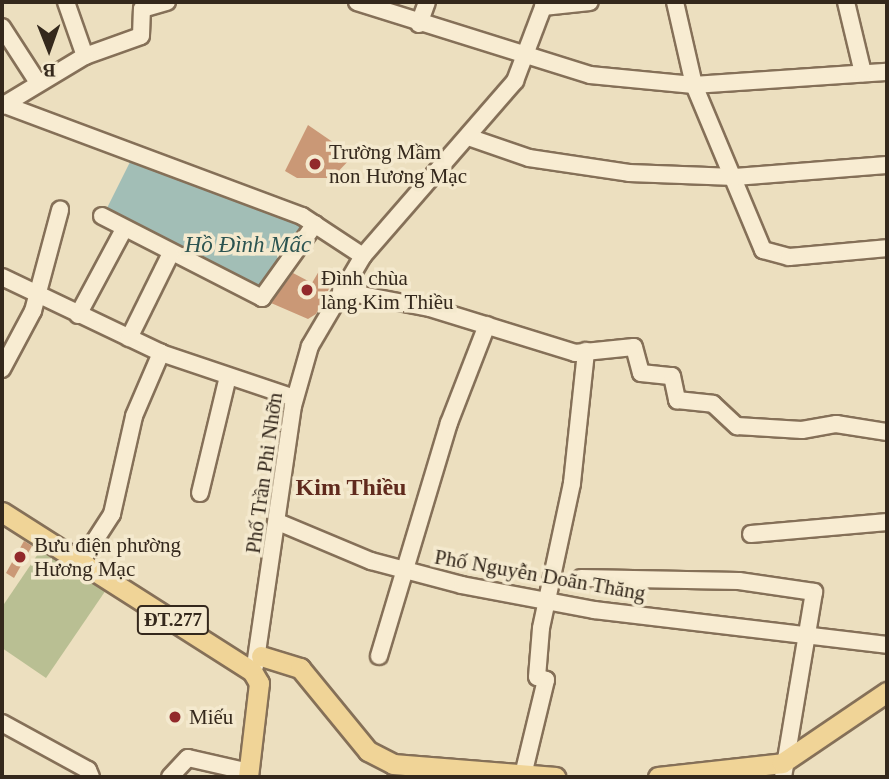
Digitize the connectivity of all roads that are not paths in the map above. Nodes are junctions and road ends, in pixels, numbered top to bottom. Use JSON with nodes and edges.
{"nodes":[{"id":1,"x":66,"y":2,"type":"edge"},
{"id":2,"x":167,"y":2,"type":"edge"},
{"id":3,"x":357,"y":2,"type":"edge"},
{"id":4,"x":426,"y":2,"type":"edge"},
{"id":5,"x":590,"y":2,"type":"edge"},
{"id":6,"x":675,"y":2,"type":"edge"},
{"id":7,"x":846,"y":2,"type":"edge"},
{"id":8,"x":544,"y":4,"type":"edge"},
{"id":9,"x":419,"y":24,"type":"junction"},
{"id":10,"x":2,"y":27,"type":"edge"},
{"id":11,"x":85,"y":56,"type":"junction"},
{"id":12,"x":523,"y":59,"type":"junction"},
{"id":13,"x":887,"y":72,"type":"edge"},
{"id":14,"x":863,"y":74,"type":"junction"},
{"id":15,"x":37,"y":81,"type":"junction"},
{"id":16,"x":694,"y":85,"type":"junction"},
{"id":17,"x":3,"y":106,"type":"edge"},
{"id":18,"x":471,"y":138,"type":"junction"},
{"id":19,"x":887,"y":165,"type":"edge"},
{"id":20,"x":728,"y":177,"type":"junction"},
{"id":21,"x":60,"y":210,"type":"dead end"},
{"id":22,"x":102,"y":216,"type":"dead end"},
{"id":23,"x":315,"y":224,"type":"junction"},
{"id":24,"x":123,"y":231,"type":"junction"},
{"id":25,"x":887,"y":248,"type":"edge"},
{"id":26,"x":170,"y":255,"type":"junction"},
{"id":27,"x":363,"y":256,"type":"junction"},
{"id":28,"x":2,"y":277,"type":"edge"},
{"id":29,"x":341,"y":291,"type":"junction"},
{"id":30,"x":37,"y":294,"type":"junction"},
{"id":31,"x":78,"y":315,"type":"junction"},
{"id":32,"x":487,"y":325,"type":"junction"},
{"id":33,"x":129,"y":338,"type":"junction"},
{"id":34,"x":586,"y":351,"type":"junction"},
{"id":35,"x":161,"y":353,"type":"junction"},
{"id":36,"x":2,"y":369,"type":"edge"},
{"id":37,"x":228,"y":376,"type":"junction"},
{"id":38,"x":295,"y":398,"type":"junction"},
{"id":39,"x":887,"y":432,"type":"edge"},
{"id":40,"x":200,"y":493,"type":"dead end"},
{"id":41,"x":2,"y":512,"type":"edge"},
{"id":42,"x":278,"y":522,"type":"junction"},
{"id":43,"x":887,"y":522,"type":"edge"},
{"id":44,"x":751,"y":534,"type":"dead end"},
{"id":45,"x":81,"y":562,"type":"junction"},
{"id":46,"x":406,"y":572,"type":"junction"},
{"id":47,"x":581,"y":578,"type":"dead end"},
{"id":48,"x":550,"y":601,"type":"junction"},
{"id":49,"x":809,"y":635,"type":"junction"},
{"id":50,"x":887,"y":645,"type":"edge"},
{"id":51,"x":379,"y":656,"type":"dead end"},
{"id":52,"x":257,"y":664,"type":"junction"},
{"id":53,"x":887,"y":692,"type":"edge"},
{"id":54,"x":2,"y":723,"type":"edge"},
{"id":55,"x":782,"y":770,"type":"edge"},
{"id":56,"x":248,"y":774,"type":"edge"},
{"id":57,"x":523,"y":775,"type":"junction"},
{"id":58,"x":737,"y":775,"type":"edge"},
{"id":59,"x":91,"y":777,"type":"edge"},
{"id":60,"x":170,"y":777,"type":"edge"},
{"id":61,"x":555,"y":777,"type":"edge"},
{"id":62,"x":657,"y":777,"type":"edge"}],
"edges":[{"from":1,"to":11,"type":"street"},
{"from":2,"to":11,"type":"street"},
{"from":3,"to":9,"type":"street"},
{"from":4,"to":9,"type":"street"},
{"from":5,"to":8,"type":"street"},
{"from":6,"to":16,"type":"street"},
{"from":7,"to":14,"type":"street"},
{"from":8,"to":12,"type":"street","name":"Phố Trần Phi Nhỡn"},
{"from":9,"to":12,"type":"street"},
{"from":10,"to":15,"type":"street"},
{"from":11,"to":15,"type":"street"},
{"from":12,"to":16,"type":"street"},
{"from":12,"to":18,"type":"street","name":"Phố Trần Phi Nhỡn"},
{"from":13,"to":14,"type":"street"},
{"from":14,"to":16,"type":"street"},
{"from":15,"to":17,"type":"street"},
{"from":16,"to":20,"type":"street"},
{"from":17,"to":23,"type":"street"},
{"from":18,"to":20,"type":"street"},
{"from":18,"to":27,"type":"street","name":"Phố Trần Phi Nhỡn"},
{"from":19,"to":20,"type":"street"},
{"from":20,"to":25,"type":"street"},
{"from":21,"to":30,"type":"street"},
{"from":22,"to":24,"type":"street"},
{"from":23,"to":26,"type":"street"},
{"from":23,"to":27,"type":"street"},
{"from":24,"to":26,"type":"street"},
{"from":24,"to":31,"type":"street"},
{"from":26,"to":33,"type":"street"},
{"from":27,"to":29,"type":"street","name":"Phố Trần Phi Nhỡn"},
{"from":28,"to":30,"type":"street"},
{"from":29,"to":32,"type":"street"},
{"from":29,"to":38,"type":"street","name":"Phố Trần Phi Nhỡn"},
{"from":30,"to":31,"type":"street"},
{"from":30,"to":36,"type":"street"},
{"from":31,"to":33,"type":"street"},
{"from":32,"to":34,"type":"street"},
{"from":32,"to":46,"type":"street"},
{"from":33,"to":35,"type":"street"},
{"from":34,"to":39,"type":"street"},
{"from":34,"to":48,"type":"street"},
{"from":35,"to":37,"type":"street"},
{"from":35,"to":45,"type":"street"},
{"from":37,"to":38,"type":"street"},
{"from":37,"to":40,"type":"street"},
{"from":38,"to":42,"type":"street","name":"Phố Trần Phi Nhỡn"},
{"from":41,"to":45,"type":"main road","number":"ĐT.277"},
{"from":42,"to":46,"type":"street","name":"Phố Nguyễn Doãn Thăng"},
{"from":42,"to":52,"type":"street","name":"Phố Trần Phi Nhỡn"},
{"from":43,"to":44,"type":"street"},
{"from":45,"to":52,"type":"main road","number":"ĐT.277"},
{"from":46,"to":48,"type":"street","name":"Phố Nguyễn Doãn Thăng"},
{"from":46,"to":51,"type":"street"},
{"from":47,"to":49,"type":"street"},
{"from":48,"to":49,"type":"street","name":"Phố Nguyễn Doãn Thăng"},
{"from":48,"to":57,"type":"street"},
{"from":49,"to":50,"type":"street","name":"Phố Nguyễn Doãn Thăng"},
{"from":49,"to":55,"type":"street"},
{"from":52,"to":56,"type":"main road"},
{"from":52,"to":57,"type":"main road"},
{"from":53,"to":55,"type":"main road"},
{"from":54,"to":59,"type":"street"},
{"from":55,"to":58,"type":"main road"},
{"from":56,"to":60,"type":"street"},
{"from":57,"to":61,"type":"main road"},
{"from":58,"to":62,"type":"main road"}]}
